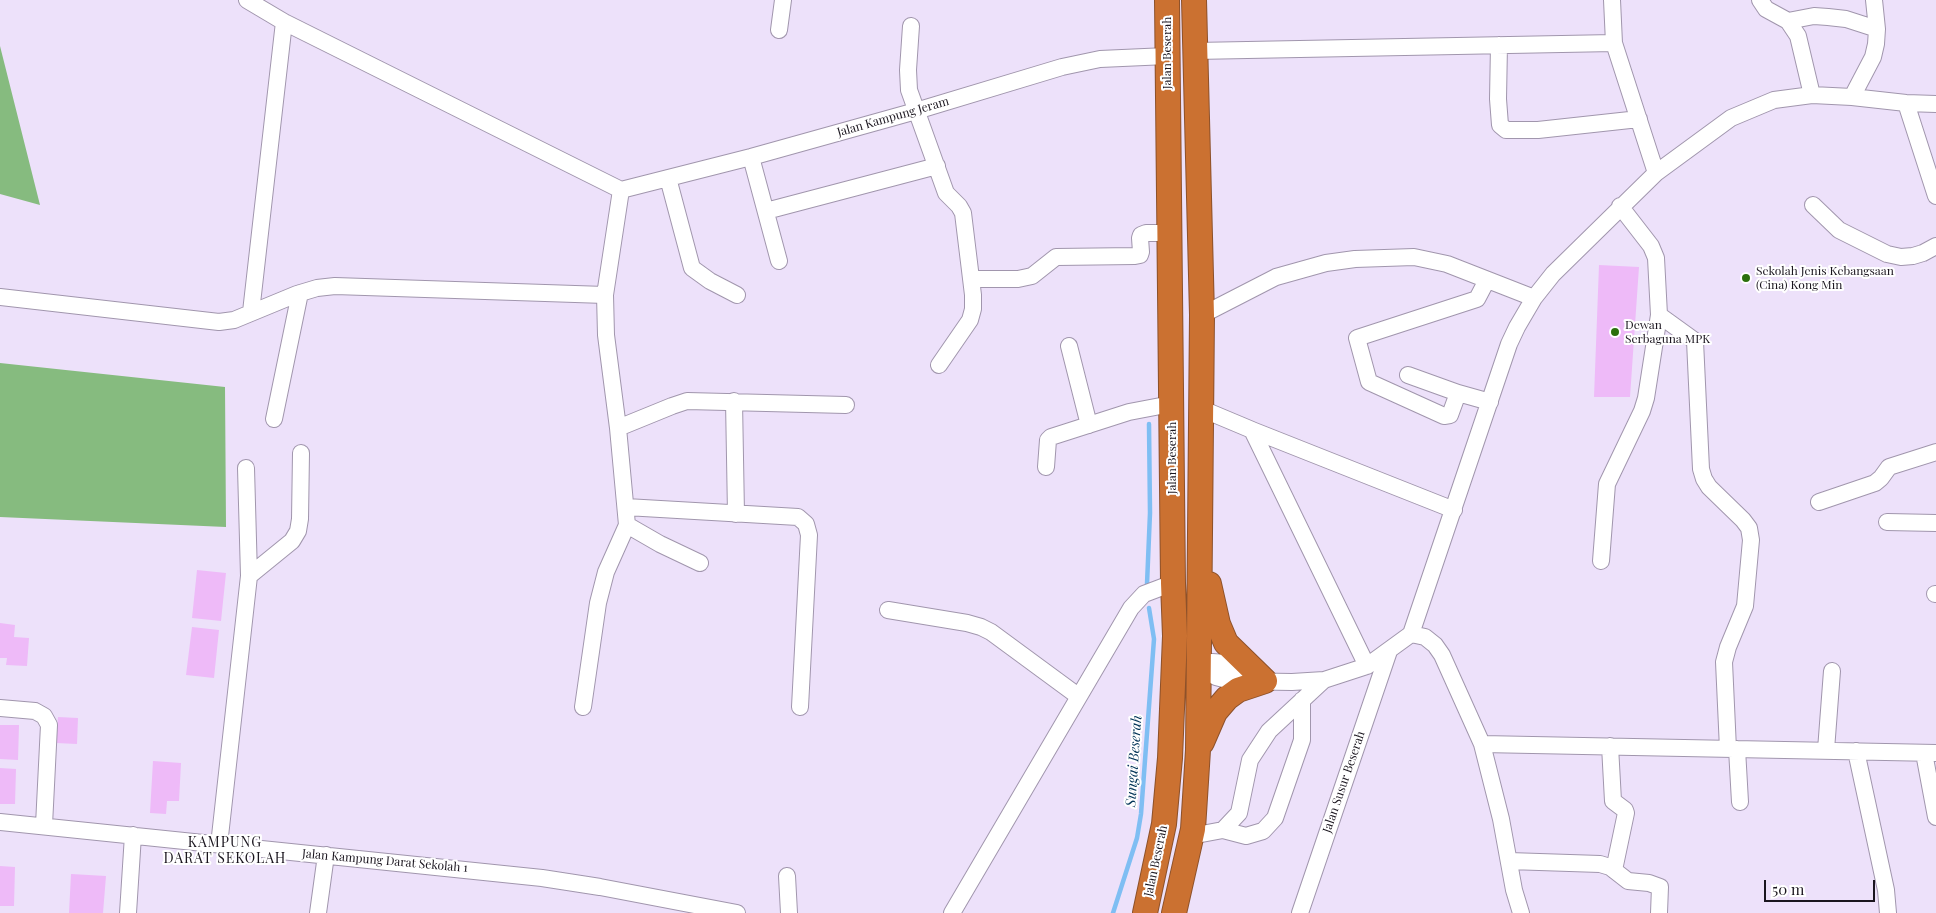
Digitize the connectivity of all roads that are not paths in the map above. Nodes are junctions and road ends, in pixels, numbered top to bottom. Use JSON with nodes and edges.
{"nodes":[{"id":1,"x":247,"y":0,"type":"edge"},
{"id":2,"x":783,"y":0,"type":"edge"},
{"id":3,"x":1167,"y":0,"type":"edge"},
{"id":4,"x":1194,"y":0,"type":"edge"},
{"id":5,"x":1612,"y":0,"type":"edge"},
{"id":6,"x":1760,"y":0,"type":"edge"},
{"id":7,"x":1874,"y":0,"type":"edge"},
{"id":8,"x":1788,"y":21,"type":"junction"},
{"id":9,"x":284,"y":22,"type":"junction"},
{"id":10,"x":911,"y":26,"type":"dead end"},
{"id":11,"x":1877,"y":28,"type":"junction"},
{"id":12,"x":779,"y":30,"type":"dead end"},
{"id":13,"x":1614,"y":43,"type":"junction"},
{"id":14,"x":1499,"y":45,"type":"junction"},
{"id":15,"x":1195,"y":51,"type":"junction"},
{"id":16,"x":1167,"y":56,"type":"junction"},
{"id":17,"x":1812,"y":95,"type":"junction"},
{"id":18,"x":1852,"y":97,"type":"junction"},
{"id":19,"x":1906,"y":103,"type":"junction"},
{"id":20,"x":1936,"y":104,"type":"edge"},
{"id":21,"x":916,"y":111,"type":"junction"},
{"id":22,"x":1639,"y":119,"type":"junction"},
{"id":23,"x":752,"y":157,"type":"junction"},
{"id":24,"x":937,"y":166,"type":"junction"},
{"id":25,"x":1656,"y":173,"type":"junction"},
{"id":26,"x":668,"y":178,"type":"junction"},
{"id":27,"x":621,"y":190,"type":"junction"},
{"id":28,"x":1936,"y":196,"type":"edge"},
{"id":29,"x":1813,"y":205,"type":"dead end"},
{"id":30,"x":1620,"y":206,"type":"junction"},
{"id":31,"x":766,"y":211,"type":"junction"},
{"id":32,"x":1170,"y":233,"type":"junction"},
{"id":33,"x":1936,"y":246,"type":"edge"},
{"id":34,"x":779,"y":261,"type":"dead end"},
{"id":35,"x":971,"y":279,"type":"junction"},
{"id":36,"x":1487,"y":280,"type":"junction"},
{"id":37,"x":300,"y":292,"type":"junction"},
{"id":38,"x":605,"y":295,"type":"junction"},
{"id":39,"x":737,"y":295,"type":"dead end"},
{"id":40,"x":0,"y":297,"type":"edge"},
{"id":41,"x":1534,"y":298,"type":"junction"},
{"id":42,"x":251,"y":312,"type":"junction"},
{"id":43,"x":1202,"y":314,"type":"junction"},
{"id":44,"x":1659,"y":315,"type":"junction"},
{"id":45,"x":1069,"y":346,"type":"dead end"},
{"id":46,"x":939,"y":365,"type":"dead end"},
{"id":47,"x":1408,"y":375,"type":"dead end"},
{"id":48,"x":1458,"y":393,"type":"junction"},
{"id":49,"x":734,"y":401,"type":"junction"},
{"id":50,"x":1490,"y":402,"type":"junction"},
{"id":51,"x":1171,"y":404,"type":"junction"},
{"id":52,"x":846,"y":405,"type":"dead end"},
{"id":53,"x":1202,"y":409,"type":"junction"},
{"id":54,"x":274,"y":419,"type":"dead end"},
{"id":55,"x":1089,"y":425,"type":"junction"},
{"id":56,"x":618,"y":428,"type":"junction"},
{"id":57,"x":1252,"y":430,"type":"junction"},
{"id":58,"x":1936,"y":452,"type":"edge"},
{"id":59,"x":301,"y":453,"type":"dead end"},
{"id":60,"x":1046,"y":467,"type":"dead end"},
{"id":61,"x":246,"y":468,"type":"dead end"},
{"id":62,"x":1818,"y":502,"type":"dead end"},
{"id":63,"x":626,"y":507,"type":"junction"},
{"id":64,"x":1454,"y":510,"type":"junction"},
{"id":65,"x":736,"y":514,"type":"junction"},
{"id":66,"x":1887,"y":522,"type":"dead end"},
{"id":67,"x":1936,"y":523,"type":"edge"},
{"id":68,"x":627,"y":525,"type":"junction"},
{"id":69,"x":1200,"y":546,"type":"junction"},
{"id":70,"x":1600,"y":561,"type":"dead end"},
{"id":71,"x":700,"y":563,"type":"dead end"},
{"id":72,"x":249,"y":576,"type":"junction"},
{"id":73,"x":1173,"y":583,"type":"junction"},
{"id":74,"x":888,"y":610,"type":"dead end"},
{"id":75,"x":1411,"y":634,"type":"junction"},
{"id":76,"x":1175,"y":636,"type":"junction"},
{"id":77,"x":1389,"y":651,"type":"junction"},
{"id":78,"x":1199,"y":666,"type":"junction"},
{"id":79,"x":1366,"y":666,"type":"junction"},
{"id":80,"x":1832,"y":671,"type":"dead end"},
{"id":81,"x":1324,"y":680,"type":"junction"},
{"id":82,"x":1265,"y":681,"type":"junction"},
{"id":83,"x":1173,"y":688,"type":"junction"},
{"id":84,"x":1078,"y":696,"type":"junction"},
{"id":85,"x":1302,"y":700,"type":"junction"},
{"id":86,"x":583,"y":706,"type":"dead end"},
{"id":87,"x":800,"y":707,"type":"dead end"},
{"id":88,"x":0,"y":708,"type":"edge"},
{"id":89,"x":1482,"y":744,"type":"junction"},
{"id":90,"x":1610,"y":746,"type":"junction"},
{"id":91,"x":1732,"y":749,"type":"junction"},
{"id":92,"x":1198,"y":750,"type":"junction"},
{"id":93,"x":1826,"y":750,"type":"junction"},
{"id":94,"x":1856,"y":751,"type":"junction"},
{"id":95,"x":1930,"y":753,"type":"edge"},
{"id":96,"x":1740,"y":802,"type":"dead end"},
{"id":97,"x":1936,"y":817,"type":"edge"},
{"id":98,"x":0,"y":822,"type":"edge"},
{"id":99,"x":44,"y":825,"type":"junction"},
{"id":100,"x":1223,"y":830,"type":"junction"},
{"id":101,"x":133,"y":836,"type":"junction"},
{"id":102,"x":1191,"y":836,"type":"junction"},
{"id":103,"x":219,"y":845,"type":"junction"},
{"id":104,"x":326,"y":856,"type":"junction"},
{"id":105,"x":1509,"y":861,"type":"junction"},
{"id":106,"x":1614,"y":870,"type":"junction"},
{"id":107,"x":787,"y":876,"type":"dead end"},
{"id":108,"x":128,"y":913,"type":"edge"},
{"id":109,"x":318,"y":913,"type":"edge"},
{"id":110,"x":737,"y":913,"type":"edge"},
{"id":111,"x":789,"y":913,"type":"edge"},
{"id":112,"x":952,"y":913,"type":"edge"},
{"id":113,"x":1145,"y":913,"type":"edge"},
{"id":114,"x":1174,"y":913,"type":"edge"},
{"id":115,"x":1300,"y":913,"type":"edge"},
{"id":116,"x":1521,"y":913,"type":"edge"},
{"id":117,"x":1659,"y":913,"type":"edge"},
{"id":118,"x":1888,"y":913,"type":"edge"}],
"edges":[{"from":1,"to":9,"type":"street"},
{"from":2,"to":12,"type":"street"},
{"from":3,"to":16,"type":"highway","name":"Jalan Beserah"},
{"from":4,"to":15,"type":"highway"},
{"from":5,"to":13,"type":"street"},
{"from":6,"to":8,"type":"street"},
{"from":7,"to":11,"type":"street"},
{"from":8,"to":11,"type":"street"},
{"from":8,"to":17,"type":"street"},
{"from":9,"to":27,"type":"street"},
{"from":9,"to":42,"type":"street"},
{"from":10,"to":21,"type":"street"},
{"from":11,"to":18,"type":"street"},
{"from":13,"to":14,"type":"street"},
{"from":13,"to":22,"type":"street"},
{"from":14,"to":15,"type":"street"},
{"from":14,"to":22,"type":"street"},
{"from":15,"to":43,"type":"highway"},
{"from":16,"to":21,"type":"street","name":"Jalan Kampung Jeram"},
{"from":16,"to":32,"type":"highway","name":"Jalan Beserah"},
{"from":17,"to":18,"type":"street"},
{"from":17,"to":25,"type":"street"},
{"from":18,"to":19,"type":"street"},
{"from":19,"to":20,"type":"street"},
{"from":19,"to":28,"type":"street"},
{"from":21,"to":23,"type":"street","name":"Jalan Kampung Jeram"},
{"from":21,"to":24,"type":"street"},
{"from":22,"to":25,"type":"street"},
{"from":23,"to":26,"type":"street","name":"Jalan Kampung Jeram"},
{"from":23,"to":31,"type":"street"},
{"from":24,"to":31,"type":"street"},
{"from":24,"to":35,"type":"street"},
{"from":25,"to":30,"type":"street"},
{"from":26,"to":27,"type":"street","name":"Jalan Kampung Jeram"},
{"from":26,"to":39,"type":"street"},
{"from":27,"to":38,"type":"street"},
{"from":29,"to":33,"type":"street"},
{"from":30,"to":41,"type":"street"},
{"from":30,"to":44,"type":"street"},
{"from":31,"to":34,"type":"street"},
{"from":32,"to":35,"type":"street"},
{"from":32,"to":51,"type":"highway","name":"Jalan Beserah"},
{"from":35,"to":46,"type":"street"},
{"from":36,"to":41,"type":"street"},
{"from":36,"to":43,"type":"street"},
{"from":36,"to":48,"type":"street"},
{"from":37,"to":38,"type":"street"},
{"from":37,"to":42,"type":"street"},
{"from":37,"to":54,"type":"street"},
{"from":38,"to":56,"type":"street"},
{"from":40,"to":42,"type":"street"},
{"from":41,"to":50,"type":"street"},
{"from":43,"to":53,"type":"highway"},
{"from":44,"to":70,"type":"street"},
{"from":44,"to":91,"type":"street"},
{"from":45,"to":55,"type":"street"},
{"from":47,"to":48,"type":"street"},
{"from":48,"to":50,"type":"street"},
{"from":49,"to":52,"type":"street"},
{"from":49,"to":56,"type":"street"},
{"from":49,"to":65,"type":"street"},
{"from":50,"to":64,"type":"street"},
{"from":51,"to":55,"type":"street"},
{"from":51,"to":73,"type":"highway","name":"Jalan Beserah"},
{"from":53,"to":57,"type":"street"},
{"from":53,"to":69,"type":"highway"},
{"from":55,"to":60,"type":"street"},
{"from":56,"to":63,"type":"street"},
{"from":57,"to":64,"type":"street"},
{"from":57,"to":79,"type":"street"},
{"from":58,"to":62,"type":"street"},
{"from":59,"to":72,"type":"street"},
{"from":61,"to":72,"type":"street"},
{"from":63,"to":65,"type":"street"},
{"from":63,"to":68,"type":"street"},
{"from":64,"to":75,"type":"street"},
{"from":65,"to":87,"type":"street"},
{"from":66,"to":67,"type":"street"},
{"from":68,"to":71,"type":"street"},
{"from":68,"to":86,"type":"street"},
{"from":69,"to":78,"type":"highway"},
{"from":69,"to":82,"type":"highway"},
{"from":72,"to":103,"type":"street"},
{"from":73,"to":76,"type":"highway","name":"Jalan Beserah"},
{"from":73,"to":84,"type":"street"},
{"from":74,"to":84,"type":"street"},
{"from":75,"to":77,"type":"street"},
{"from":75,"to":89,"type":"street"},
{"from":76,"to":78,"type":"highway"},
{"from":76,"to":83,"type":"highway","name":"Jalan Beserah"},
{"from":77,"to":79,"type":"street"},
{"from":77,"to":115,"type":"street","name":"Jalan Susur Beserah"},
{"from":78,"to":82,"type":"street"},
{"from":78,"to":83,"type":"highway"},
{"from":78,"to":92,"type":"highway"},
{"from":79,"to":81,"type":"street"},
{"from":80,"to":93,"type":"street"},
{"from":81,"to":82,"type":"street"},
{"from":81,"to":85,"type":"street"},
{"from":82,"to":92,"type":"highway"},
{"from":83,"to":113,"type":"highway","name":"Jalan Beserah"},
{"from":84,"to":112,"type":"street"},
{"from":85,"to":100,"type":"street"},
{"from":85,"to":100,"type":"street"},
{"from":88,"to":99,"type":"street"},
{"from":89,"to":90,"type":"street"},
{"from":89,"to":105,"type":"street"},
{"from":90,"to":91,"type":"street"},
{"from":90,"to":106,"type":"street"},
{"from":91,"to":93,"type":"street"},
{"from":91,"to":96,"type":"street"},
{"from":92,"to":102,"type":"highway"},
{"from":93,"to":94,"type":"street"},
{"from":94,"to":95,"type":"street"},
{"from":94,"to":118,"type":"street"},
{"from":95,"to":97,"type":"street"},
{"from":98,"to":99,"type":"street","name":"Jalan Kampung Darat Sekolah 1"},
{"from":99,"to":101,"type":"street","name":"Jalan Kampung Darat Sekolah 1"},
{"from":100,"to":102,"type":"street"},
{"from":101,"to":103,"type":"street","name":"Jalan Kampung Darat Sekolah 1"},
{"from":101,"to":108,"type":"street"},
{"from":102,"to":114,"type":"highway"},
{"from":103,"to":104,"type":"street","name":"Jalan Kampung Darat Sekolah 1"},
{"from":104,"to":109,"type":"street"},
{"from":104,"to":110,"type":"street","name":"Jalan Kampung Darat Sekolah 1"},
{"from":105,"to":106,"type":"street"},
{"from":105,"to":116,"type":"street"},
{"from":106,"to":117,"type":"street"},
{"from":107,"to":111,"type":"street"}]}
